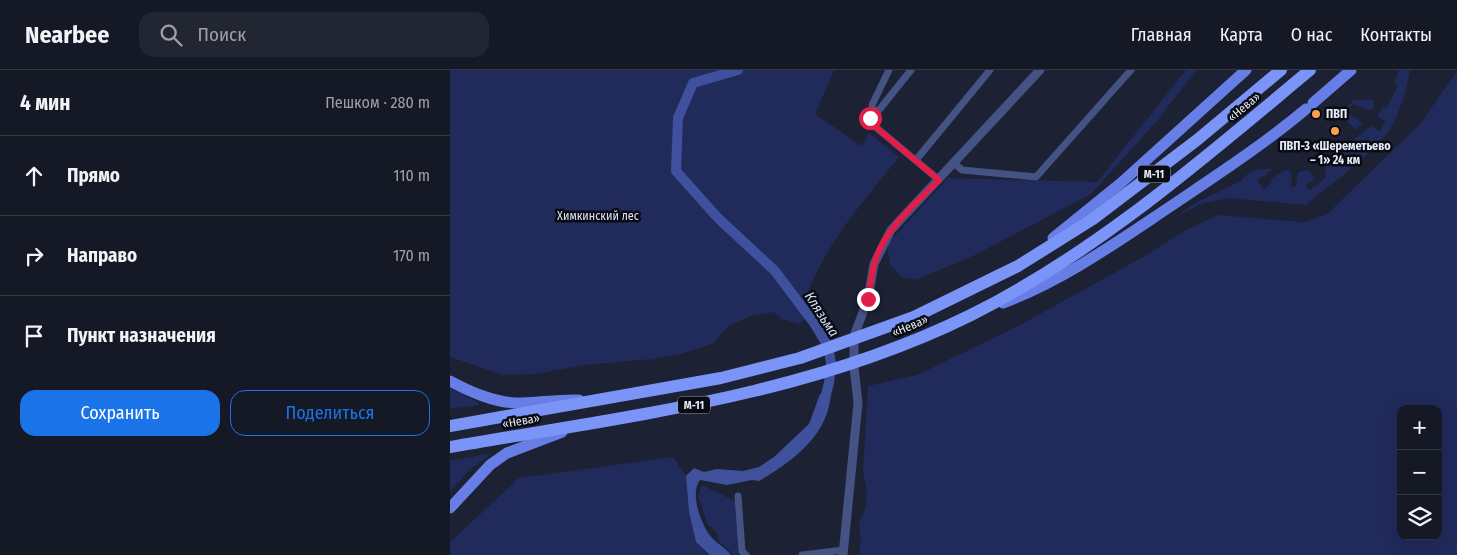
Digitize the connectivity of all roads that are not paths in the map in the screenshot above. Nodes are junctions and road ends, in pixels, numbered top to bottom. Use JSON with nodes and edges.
{"nodes":[{"id":1,"x":889,"y":70,"type":"edge"},
{"id":2,"x":911,"y":70,"type":"edge"},
{"id":3,"x":990,"y":70,"type":"edge"},
{"id":4,"x":1040,"y":70,"type":"edge"},
{"id":5,"x":1131,"y":70,"type":"edge"},
{"id":6,"x":1246,"y":70,"type":"edge"},
{"id":7,"x":1281,"y":70,"type":"edge"},
{"id":8,"x":1310,"y":70,"type":"edge"},
{"id":9,"x":1351,"y":70,"type":"edge"},
{"id":10,"x":874,"y":112,"type":"junction"},
{"id":11,"x":916,"y":160,"type":"junction"},
{"id":12,"x":954,"y":164,"type":"junction"},
{"id":13,"x":939,"y":180,"type":"junction"},
{"id":14,"x":1018,"y":266,"type":"junction"},
{"id":15,"x":971,"y":314,"type":"junction"},
{"id":16,"x":450,"y":381,"type":"edge"},
{"id":17,"x":596,"y":400,"type":"junction"},
{"id":18,"x":587,"y":423,"type":"junction"},
{"id":19,"x":450,"y":426,"type":"edge"},
{"id":20,"x":450,"y":447,"type":"edge"},
{"id":21,"x":738,"y":496,"type":"dead end"},
{"id":22,"x":450,"y":508,"type":"edge"},
{"id":23,"x":844,"y":553,"type":"edge"},
{"id":24,"x":746,"y":555,"type":"edge"},
{"id":25,"x":802,"y":555,"type":"edge"}],
"edges":[{"from":1,"to":10,"type":"street"},
{"from":2,"to":10,"type":"street"},
{"from":3,"to":11,"type":"street"},
{"from":4,"to":12,"type":"street"},
{"from":5,"to":12,"type":"street"},
{"from":6,"to":14,"type":"main road","number":"М-11"},
{"from":7,"to":14,"type":"highway","name":"«Нева»","number":"М-11"},
{"from":8,"to":15,"type":"highway","name":"«Нева»","number":"М-11"},
{"from":9,"to":15,"type":"main road","number":"М-11"},
{"from":10,"to":11,"type":"street"},
{"from":11,"to":13,"type":"street"},
{"from":12,"to":13,"type":"street"},
{"from":13,"to":23,"type":"street"},
{"from":14,"to":17,"type":"highway","name":"«Нева»","number":"М-11"},
{"from":15,"to":18,"type":"highway","name":"«Нева»","number":"М-11"},
{"from":16,"to":17,"type":"main road"},
{"from":17,"to":19,"type":"highway","name":"«Нева»","number":"М-11"},
{"from":18,"to":20,"type":"highway","name":"«Нева»","number":"М-11"},
{"from":18,"to":22,"type":"main road","number":"М-11"},
{"from":21,"to":24,"type":"street"},
{"from":23,"to":25,"type":"street"}]}
